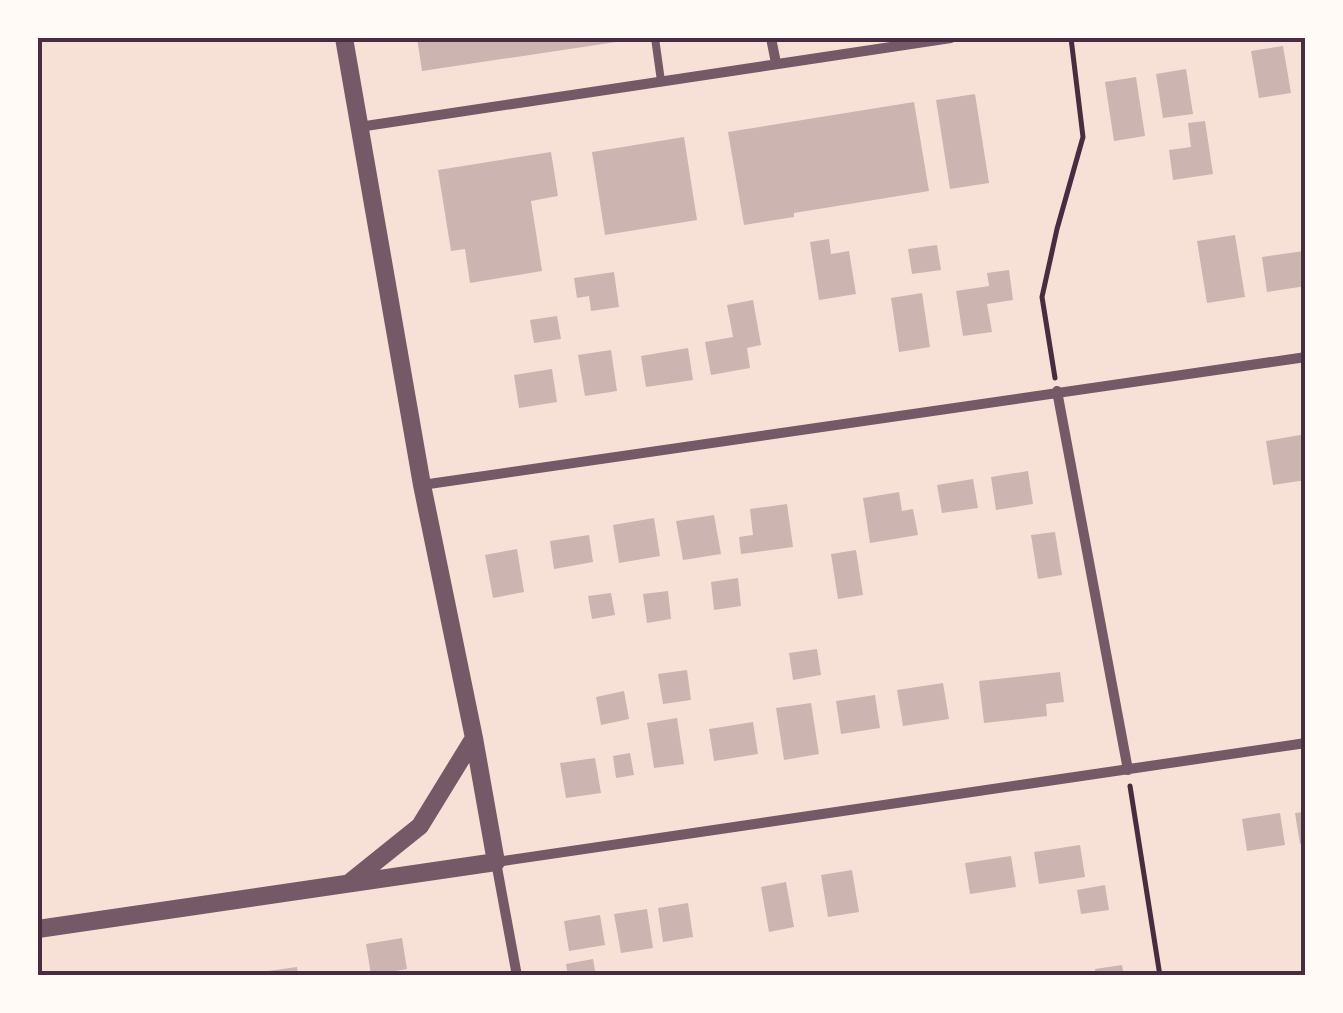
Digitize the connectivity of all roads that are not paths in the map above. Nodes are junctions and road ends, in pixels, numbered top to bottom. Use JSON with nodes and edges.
{"nodes":[{"id":1,"x":344,"y":38,"type":"edge"},
{"id":2,"x":655,"y":38,"type":"edge"},
{"id":3,"x":771,"y":38,"type":"edge"},
{"id":4,"x":951,"y":38,"type":"edge"},
{"id":5,"x":776,"y":64,"type":"junction"},
{"id":6,"x":661,"y":81,"type":"junction"},
{"id":7,"x":360,"y":127,"type":"junction"},
{"id":8,"x":1306,"y":356,"type":"edge"},
{"id":9,"x":1058,"y":391,"type":"junction"},
{"id":10,"x":422,"y":485,"type":"junction"},
{"id":11,"x":474,"y":738,"type":"junction"},
{"id":12,"x":1306,"y":742,"type":"edge"},
{"id":13,"x":1128,"y":770,"type":"junction"},
{"id":14,"x":496,"y":862,"type":"junction"},
{"id":15,"x":347,"y":884,"type":"junction"},
{"id":16,"x":38,"y":929,"type":"edge"},
{"id":17,"x":517,"y":976,"type":"edge"}],
"edges":[{"from":1,"to":7,"type":"street"},
{"from":2,"to":6,"type":"lane"},
{"from":3,"to":5,"type":"street"},
{"from":4,"to":5,"type":"street"},
{"from":5,"to":6,"type":"street"},
{"from":6,"to":7,"type":"street"},
{"from":7,"to":10,"type":"street"},
{"from":8,"to":9,"type":"street"},
{"from":9,"to":10,"type":"street"},
{"from":9,"to":13,"type":"street"},
{"from":10,"to":11,"type":"street"},
{"from":11,"to":14,"type":"street"},
{"from":11,"to":15,"type":"street"},
{"from":12,"to":13,"type":"street"},
{"from":13,"to":14,"type":"street"},
{"from":14,"to":15,"type":"street"},
{"from":14,"to":17,"type":"street"},
{"from":15,"to":16,"type":"street"}]}
